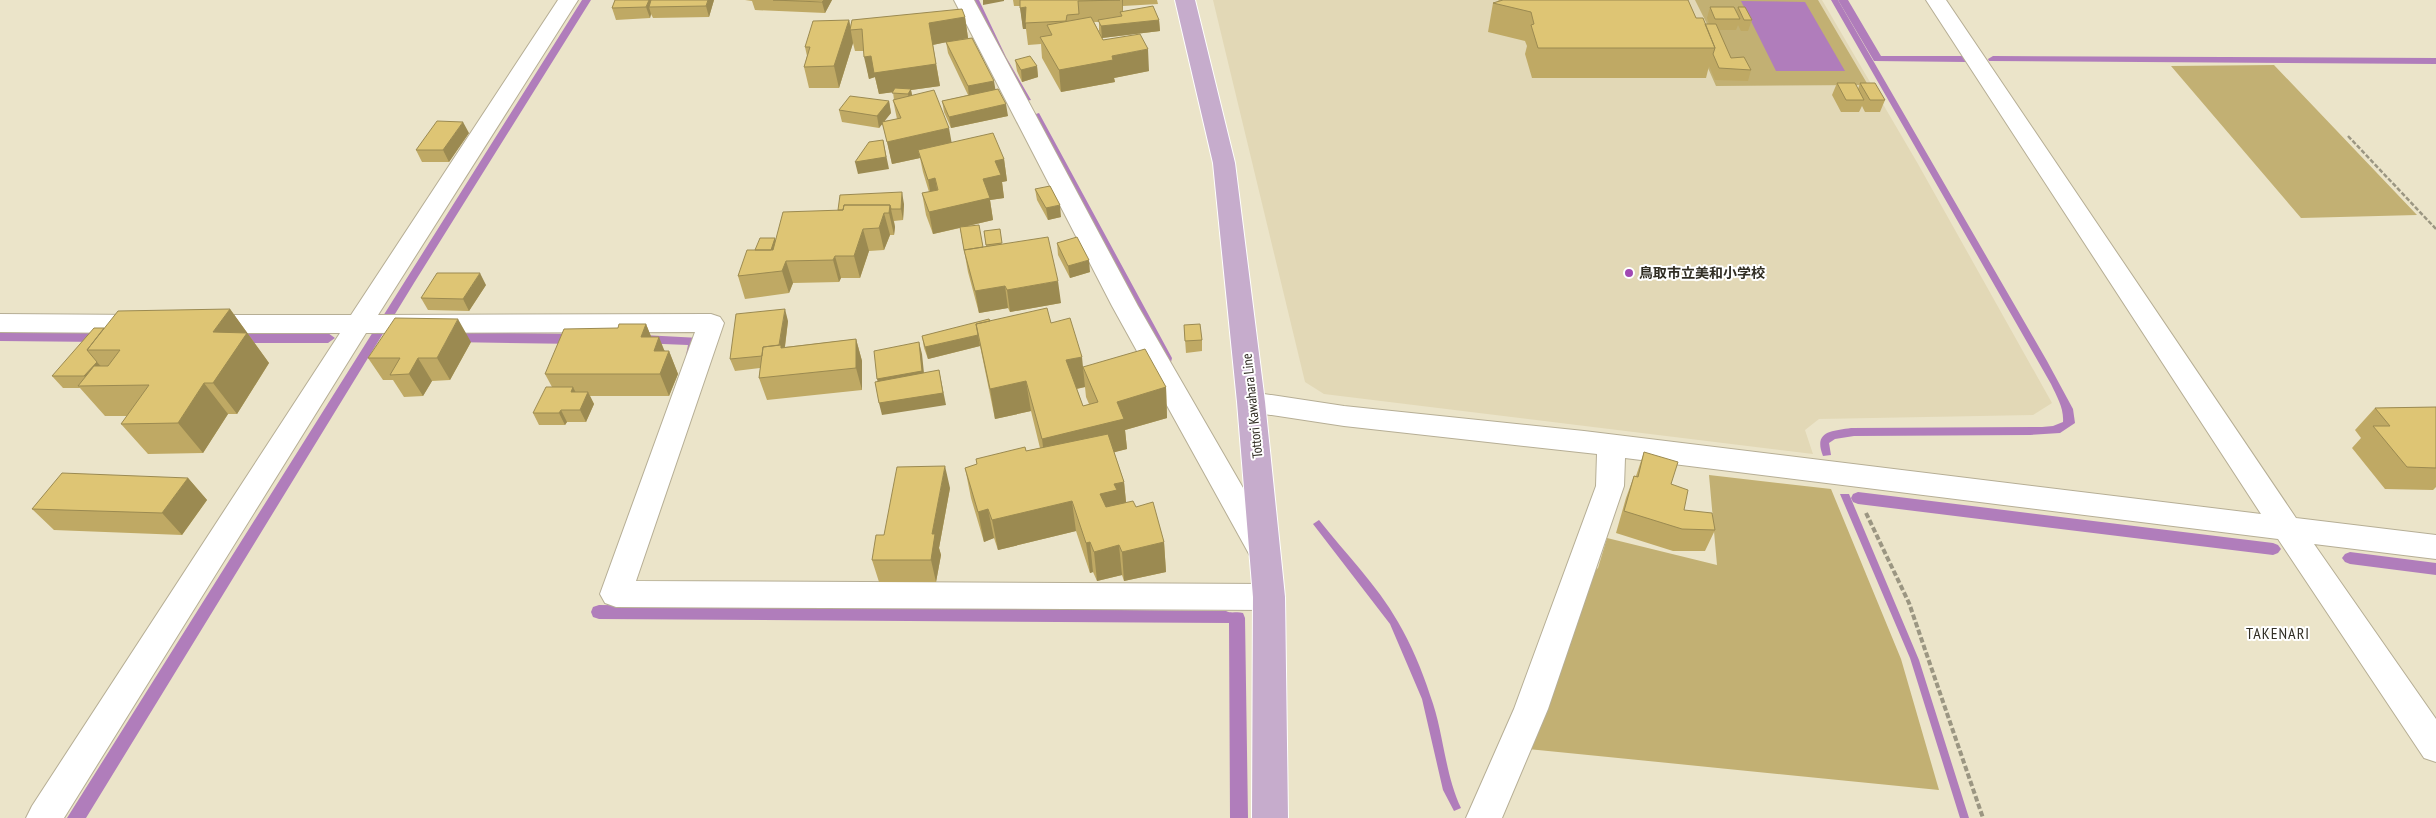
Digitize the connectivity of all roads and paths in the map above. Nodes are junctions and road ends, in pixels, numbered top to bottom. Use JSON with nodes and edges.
{"nodes":[{"id":1,"x":568,"y":0,"type":"edge"},
{"id":2,"x":964,"y":0,"type":"edge"},
{"id":3,"x":1185,"y":0,"type":"edge"},
{"id":4,"x":1936,"y":0,"type":"edge"},
{"id":5,"x":2348,"y":136,"type":"dead end"},
{"id":6,"x":2436,"y":229,"type":"edge"},
{"id":7,"x":0,"y":323,"type":"edge"},
{"id":8,"x":358,"y":325,"type":"junction"},
{"id":9,"x":1252,"y":402,"type":"junction"},
{"id":10,"x":1611,"y":446,"type":"junction"},
{"id":11,"x":1852,"y":475,"type":"junction"},
{"id":12,"x":2287,"y":528,"type":"junction"},
{"id":13,"x":2436,"y":547,"type":"edge"},
{"id":14,"x":1268,"y":558,"type":"junction"},
{"id":15,"x":1270,"y":597,"type":"junction"},
{"id":16,"x":2436,"y":747,"type":"edge"},
{"id":17,"x":44,"y":818,"type":"edge"},
{"id":18,"x":1270,"y":818,"type":"edge"},
{"id":19,"x":1484,"y":818,"type":"edge"},
{"id":20,"x":1983,"y":818,"type":"edge"}],
"edges":[{"from":1,"to":8,"type":"street"},
{"from":2,"to":14,"type":"street"},
{"from":3,"to":9,"type":"main road","name":"Tottori Kawahara Line"},
{"from":4,"to":12,"type":"street"},
{"from":5,"to":6,"type":"path"},
{"from":7,"to":8,"type":"street"},
{"from":8,"to":15,"type":"street"},
{"from":8,"to":17,"type":"street"},
{"from":9,"to":10,"type":"street"},
{"from":9,"to":14,"type":"main road","name":"Tottori Kawahara Line"},
{"from":10,"to":11,"type":"street"},
{"from":10,"to":19,"type":"street"},
{"from":11,"to":12,"type":"street"},
{"from":11,"to":20,"type":"path"},
{"from":12,"to":13,"type":"street"},
{"from":12,"to":16,"type":"street"},
{"from":14,"to":15,"type":"main road","name":"Tottori Kawahara Line"},
{"from":15,"to":18,"type":"main road","name":"Tottori Kawahara Line"}]}
